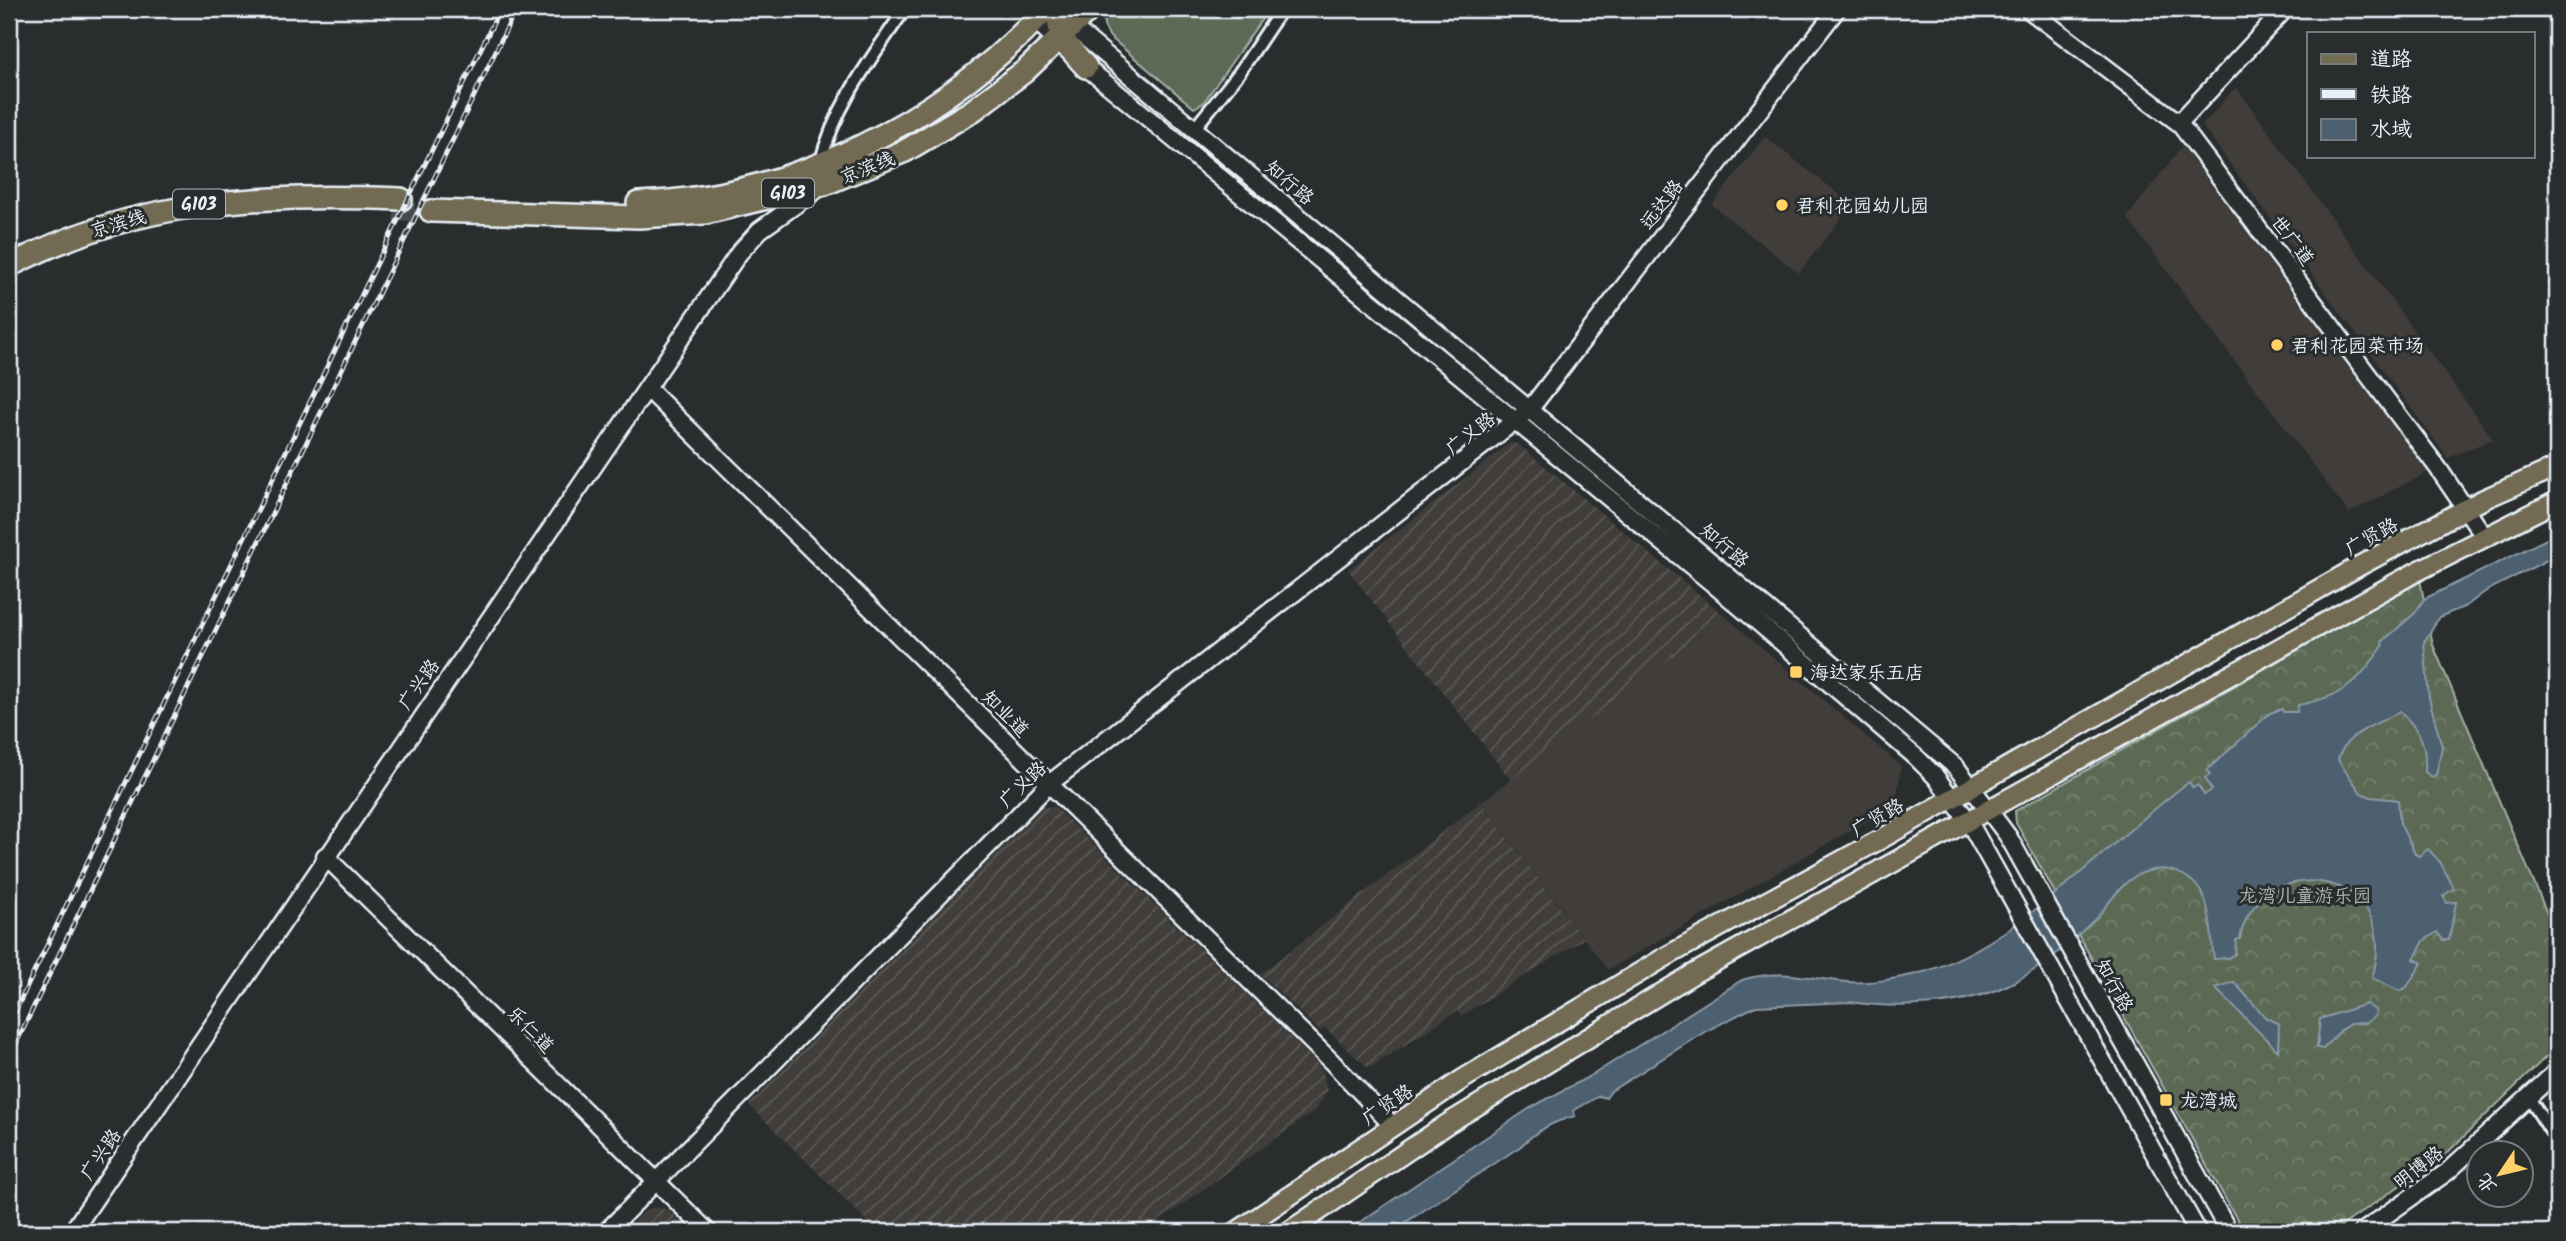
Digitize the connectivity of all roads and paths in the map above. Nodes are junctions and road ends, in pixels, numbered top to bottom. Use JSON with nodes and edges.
{"nodes":[{"id":1,"x":905,"y":9,"type":"edge"},
{"id":2,"x":1092,"y":9,"type":"edge"},
{"id":3,"x":1282,"y":9,"type":"edge"},
{"id":4,"x":1837,"y":9,"type":"edge"},
{"id":5,"x":2028,"y":9,"type":"edge"},
{"id":6,"x":2285,"y":9,"type":"edge"},
{"id":7,"x":1056,"y":21,"type":"edge"},
{"id":8,"x":1093,"y":60,"type":"junction"},
{"id":9,"x":2179,"y":123,"type":"junction"},
{"id":10,"x":1194,"y":129,"type":"junction"},
{"id":11,"x":822,"y":175,"type":"junction"},
{"id":12,"x":434,"y":206,"type":"tunnel mouth"},
{"id":13,"x":9,"y":266,"type":"edge"},
{"id":14,"x":9,"y":281,"type":"edge"},
{"id":15,"x":648,"y":389,"type":"junction"},
{"id":16,"x":1530,"y":410,"type":"junction"},
{"id":17,"x":1517,"y":422,"type":"junction"},
{"id":18,"x":2557,"y":467,"type":"edge"},
{"id":19,"x":2557,"y":500,"type":"edge"},
{"id":20,"x":2466,"y":509,"type":"junction"},
{"id":21,"x":2484,"y":536,"type":"junction"},
{"id":22,"x":1048,"y":784,"type":"junction"},
{"id":23,"x":1973,"y":785,"type":"junction"},
{"id":24,"x":1952,"y":797,"type":"junction"},
{"id":25,"x":1990,"y":809,"type":"junction"},
{"id":26,"x":1969,"y":822,"type":"junction"},
{"id":27,"x":326,"y":856,"type":"junction"},
{"id":28,"x":2557,"y":1071,"type":"edge"},
{"id":29,"x":2529,"y":1098,"type":"junction"},
{"id":30,"x":1393,"y":1126,"type":"junction"},
{"id":31,"x":2557,"y":1141,"type":"edge"},
{"id":32,"x":656,"y":1182,"type":"junction"},
{"id":33,"x":72,"y":1232,"type":"edge"},
{"id":34,"x":606,"y":1232,"type":"edge"},
{"id":35,"x":708,"y":1232,"type":"edge"},
{"id":36,"x":1236,"y":1232,"type":"edge"},
{"id":37,"x":1288,"y":1232,"type":"edge"},
{"id":38,"x":2198,"y":1232,"type":"edge"},
{"id":39,"x":2230,"y":1232,"type":"edge"},
{"id":40,"x":2362,"y":1232,"type":"edge"}],
"edges":[{"from":1,"to":11,"type":"street"},
{"from":2,"to":7,"type":"highway","name":"京滨线","number":"G103"},
{"from":2,"to":8,"type":"street"},
{"from":3,"to":10,"type":"street"},
{"from":4,"to":16,"type":"street","name":"远达路"},
{"from":5,"to":9,"type":"street","name":"世广道"},
{"from":6,"to":9,"type":"street"},
{"from":7,"to":8,"type":"highway"},
{"from":7,"to":11,"type":"highway","name":"京滨线","number":"G103"},
{"from":7,"to":11,"type":"highway","name":"京滨线","number":"G103"},
{"from":8,"to":10,"type":"street","name":"知行路"},
{"from":8,"to":17,"type":"street","name":"知行路"},
{"from":9,"to":20,"type":"street","name":"世广道"},
{"from":10,"to":16,"type":"street","name":"知行路"},
{"from":11,"to":12,"type":"highway","name":"京滨线","number":"G103"},
{"from":11,"to":15,"type":"street","name":"广兴路"},
{"from":13,"to":14,"type":"highway","name":"京滨线","number":"G103"},
{"from":15,"to":22,"type":"street","name":"知业道"},
{"from":15,"to":27,"type":"street","name":"广兴路"},
{"from":16,"to":17,"type":"street","name":"远达路"},
{"from":16,"to":23,"type":"street","name":"知行路"},
{"from":17,"to":22,"type":"street","name":"广义路"},
{"from":17,"to":24,"type":"street","name":"知行路"},
{"from":18,"to":20,"type":"main road","name":"广贤路"},
{"from":19,"to":21,"type":"main road"},
{"from":20,"to":21,"type":"street","name":"世广道"},
{"from":20,"to":23,"type":"main road","name":"广贤路"},
{"from":21,"to":25,"type":"main road"},
{"from":22,"to":30,"type":"street","name":"知业道"},
{"from":22,"to":32,"type":"street","name":"广义路"},
{"from":23,"to":24,"type":"main road","name":"广贤路"},
{"from":23,"to":25,"type":"street","name":"知行路"},
{"from":24,"to":26,"type":"street","name":"知行路"},
{"from":24,"to":30,"type":"main road","name":"广贤路"},
{"from":25,"to":26,"type":"main road"},
{"from":25,"to":39,"type":"street","name":"知行路"},
{"from":26,"to":37,"type":"main road"},
{"from":26,"to":38,"type":"street","name":"知行路"},
{"from":27,"to":32,"type":"street","name":"乐仁道"},
{"from":27,"to":33,"type":"street","name":"广兴路"},
{"from":28,"to":29,"type":"street","name":"明博路"},
{"from":29,"to":31,"type":"street"},
{"from":29,"to":40,"type":"street","name":"明博路"},
{"from":30,"to":36,"type":"main road","name":"广贤路"},
{"from":32,"to":34,"type":"street","name":"广义路"},
{"from":32,"to":35,"type":"street","name":"乐仁道"}]}
